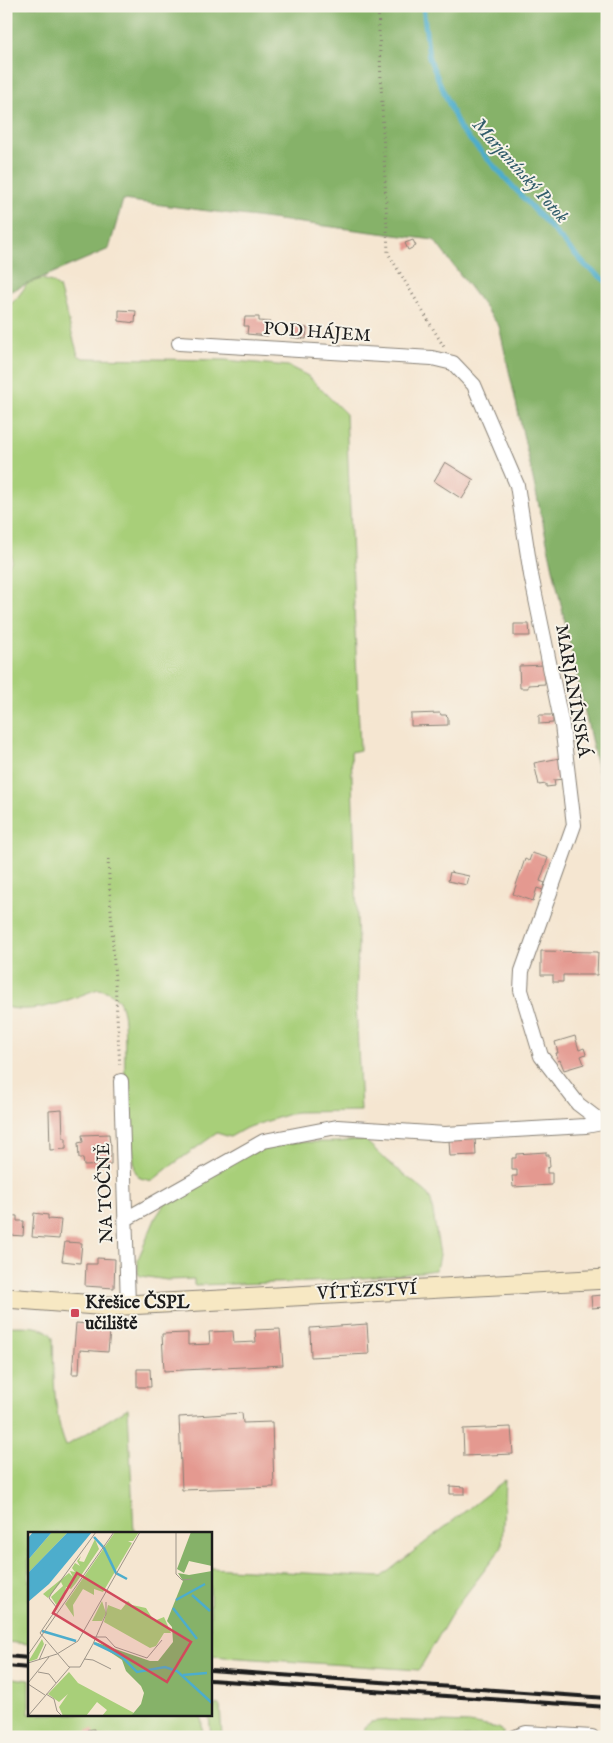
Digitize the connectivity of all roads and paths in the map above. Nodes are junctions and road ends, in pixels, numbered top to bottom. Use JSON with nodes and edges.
{"nodes":[{"id":1,"x":378,"y":6,"type":"edge"},
{"id":2,"x":179,"y":343,"type":"dead end"},
{"id":3,"x":453,"y":362,"type":"junction"},
{"id":4,"x":108,"y":859,"type":"dead end"},
{"id":5,"x":121,"y":1081,"type":"joint"},
{"id":6,"x":605,"y":1122,"type":"edge"},
{"id":7,"x":126,"y":1219,"type":"junction"},
{"id":8,"x":607,"y":1279,"type":"edge"},
{"id":9,"x":6,"y":1298,"type":"edge"},
{"id":10,"x":128,"y":1305,"type":"junction"},
{"id":11,"x":515,"y":1737,"type":"edge"},
{"id":12,"x":592,"y":1737,"type":"edge"}],
"edges":[{"from":1,"to":3,"type":"path"},
{"from":2,"to":3,"type":"street","name":"POD HÁJEM"},
{"from":3,"to":6,"type":"street","name":"MARJANÍNSKÁ"},
{"from":4,"to":5,"type":"path"},
{"from":5,"to":7,"type":"street","name":"NA TOČNĚ"},
{"from":6,"to":7,"type":"street"},
{"from":7,"to":10,"type":"street","name":"NA TOČNĚ"},
{"from":8,"to":10,"type":"main road","name":"VÍTĚZSTVÍ"},
{"from":9,"to":10,"type":"main road","name":"VÍTĚZSTVÍ"},
{"from":11,"to":12,"type":"street"}]}
